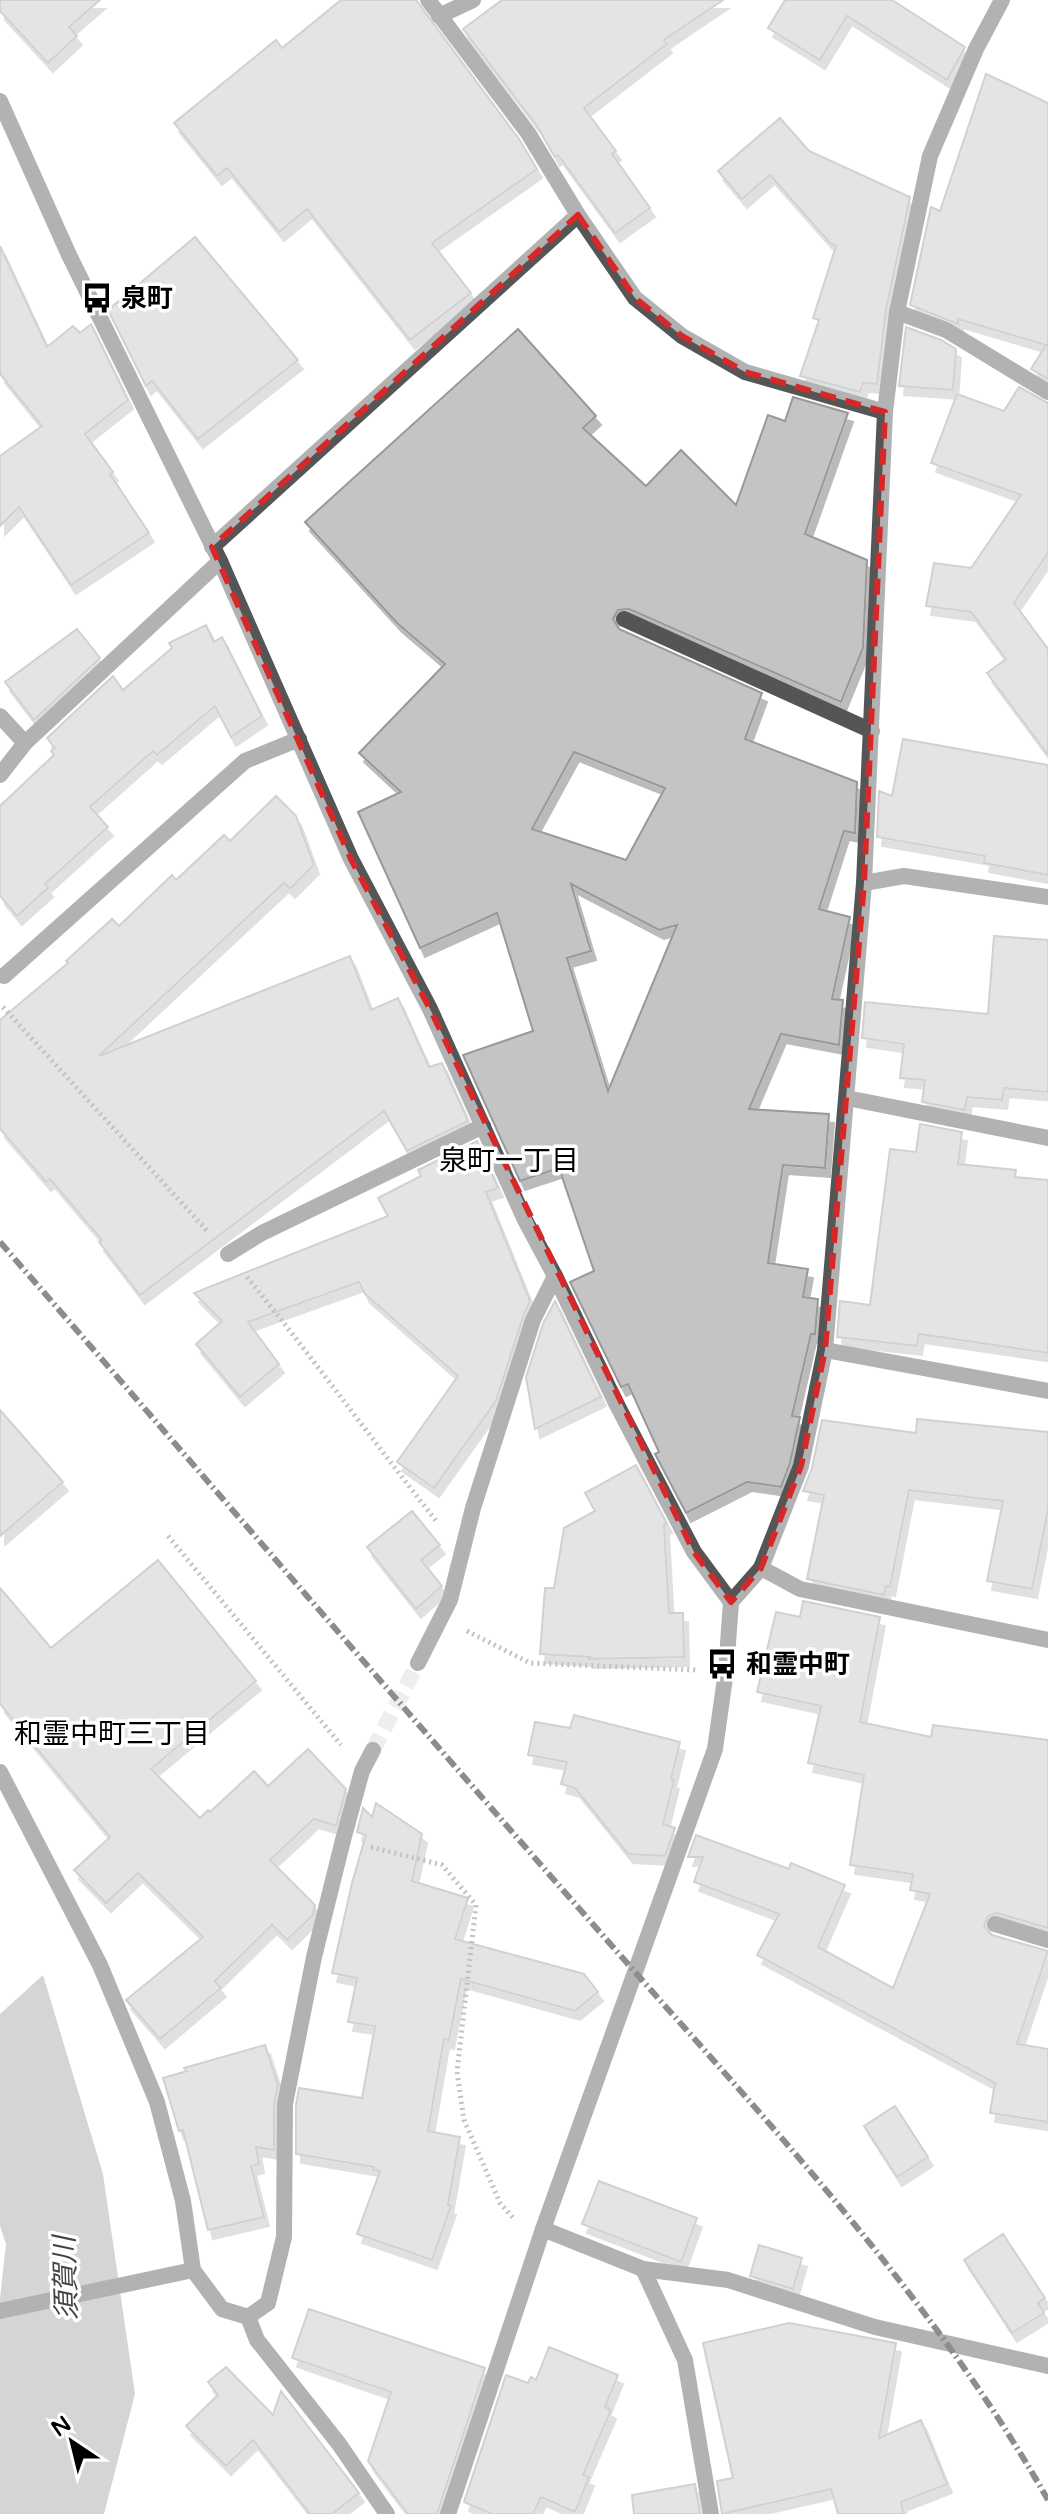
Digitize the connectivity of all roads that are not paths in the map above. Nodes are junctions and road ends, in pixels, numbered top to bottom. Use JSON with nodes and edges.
{"nodes":[{"id":1,"x":428,"y":0,"type":"edge"},
{"id":2,"x":473,"y":0,"type":"edge"},
{"id":3,"x":1002,"y":0,"type":"edge"},
{"id":4,"x":439,"y":16,"type":"junction"},
{"id":5,"x":0,"y":101,"type":"edge"},
{"id":6,"x":578,"y":215,"type":"junction"},
{"id":7,"x":897,"y":312,"type":"junction"},
{"id":8,"x":1048,"y":392,"type":"edge"},
{"id":9,"x":885,"y":412,"type":"junction"},
{"id":10,"x":216,"y":554,"type":"junction"},
{"id":11,"x":624,"y":619,"type":"dead end"},
{"id":12,"x":0,"y":716,"type":"edge"},
{"id":13,"x":872,"y":731,"type":"junction"},
{"id":14,"x":299,"y":739,"type":"junction"},
{"id":15,"x":25,"y":743,"type":"junction"},
{"id":16,"x":0,"y":775,"type":"edge"},
{"id":17,"x":864,"y":883,"type":"junction"},
{"id":18,"x":1048,"y":897,"type":"edge"},
{"id":19,"x":4,"y":976,"type":"dead end"},
{"id":20,"x":847,"y":1098,"type":"junction"},
{"id":21,"x":483,"y":1126,"type":"junction"},
{"id":22,"x":1048,"y":1138,"type":"edge"},
{"id":23,"x":228,"y":1254,"type":"dead end"},
{"id":24,"x":555,"y":1276,"type":"junction"},
{"id":25,"x":825,"y":1350,"type":"junction"},
{"id":26,"x":1048,"y":1391,"type":"edge"},
{"id":27,"x":761,"y":1568,"type":"junction"},
{"id":28,"x":731,"y":1602,"type":"junction"},
{"id":29,"x":1048,"y":1640,"type":"edge"},
{"id":30,"x":418,"y":1663,"type":"tunnel mouth"},
{"id":31,"x":373,"y":1750,"type":"tunnel mouth"},
{"id":32,"x":0,"y":1772,"type":"edge"},
{"id":33,"x":995,"y":1924,"type":"dead end"},
{"id":34,"x":1048,"y":1940,"type":"edge"},
{"id":35,"x":541,"y":2237,"type":"junction"},
{"id":36,"x":643,"y":2269,"type":"junction"},
{"id":37,"x":193,"y":2270,"type":"junction"},
{"id":38,"x":0,"y":2311,"type":"edge"},
{"id":39,"x":248,"y":2317,"type":"junction"},
{"id":40,"x":1048,"y":2366,"type":"edge"},
{"id":41,"x":387,"y":2514,"type":"edge"},
{"id":42,"x":448,"y":2514,"type":"edge"},
{"id":43,"x":711,"y":2514,"type":"edge"}],
"edges":[{"from":1,"to":4,"type":"street"},
{"from":2,"to":4,"type":"street"},
{"from":3,"to":7,"type":"street"},
{"from":4,"to":6,"type":"street"},
{"from":5,"to":10,"type":"street"},
{"from":6,"to":9,"type":"street"},
{"from":6,"to":10,"type":"street"},
{"from":7,"to":8,"type":"street"},
{"from":7,"to":9,"type":"street"},
{"from":9,"to":13,"type":"street"},
{"from":10,"to":14,"type":"street"},
{"from":10,"to":15,"type":"street"},
{"from":11,"to":13,"type":"street"},
{"from":12,"to":15,"type":"street"},
{"from":13,"to":17,"type":"street"},
{"from":14,"to":19,"type":"street"},
{"from":14,"to":21,"type":"street"},
{"from":15,"to":16,"type":"street"},
{"from":17,"to":18,"type":"street"},
{"from":17,"to":20,"type":"street"},
{"from":20,"to":22,"type":"street"},
{"from":20,"to":25,"type":"street"},
{"from":21,"to":23,"type":"street"},
{"from":21,"to":24,"type":"street"},
{"from":24,"to":28,"type":"street"},
{"from":24,"to":30,"type":"street"},
{"from":25,"to":26,"type":"street"},
{"from":25,"to":27,"type":"street"},
{"from":27,"to":28,"type":"street"},
{"from":27,"to":29,"type":"street"},
{"from":28,"to":35,"type":"street"},
{"from":31,"to":39,"type":"street"},
{"from":32,"to":37,"type":"street"},
{"from":33,"to":34,"type":"street"},
{"from":35,"to":36,"type":"street"},
{"from":35,"to":42,"type":"street"},
{"from":36,"to":40,"type":"street"},
{"from":36,"to":43,"type":"street"},
{"from":37,"to":38,"type":"street"},
{"from":37,"to":39,"type":"street"},
{"from":39,"to":41,"type":"street"}]}
